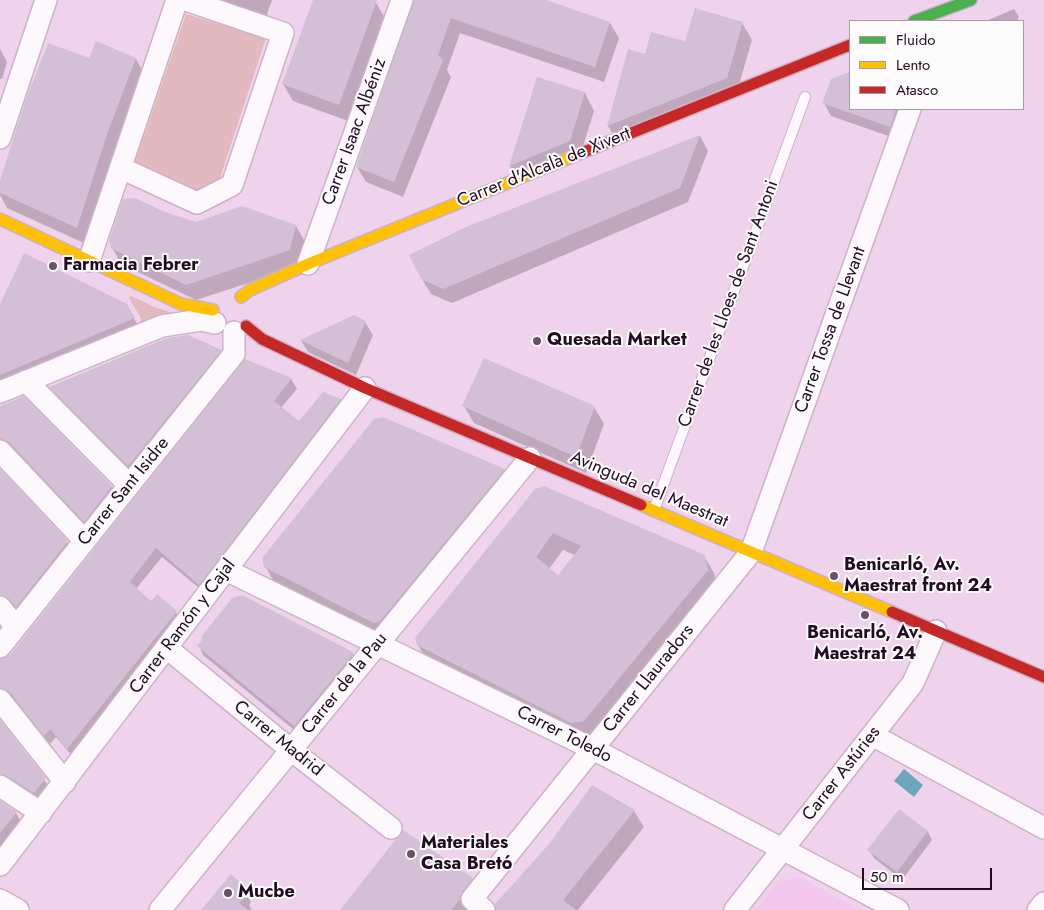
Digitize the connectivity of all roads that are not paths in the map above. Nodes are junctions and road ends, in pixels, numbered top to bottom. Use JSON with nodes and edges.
{"nodes":[{"id":1,"x":46,"y":0,"type":"edge"},
{"id":2,"x":177,"y":0,"type":"edge"},
{"id":3,"x":186,"y":0,"type":"edge"},
{"id":4,"x":402,"y":0,"type":"edge"},
{"id":5,"x":972,"y":0,"type":"edge"},
{"id":6,"x":925,"y":19,"type":"edge"},
{"id":7,"x":849,"y":45,"type":"edge"},
{"id":8,"x":805,"y":97,"type":"dead end"},
{"id":9,"x":910,"y":110,"type":"edge"},
{"id":10,"x":0,"y":138,"type":"edge"},
{"id":11,"x":121,"y":168,"type":"junction"},
{"id":12,"x":0,"y":219,"type":"edge"},
{"id":13,"x":89,"y":261,"type":"junction"},
{"id":14,"x":308,"y":264,"type":"junction"},
{"id":15,"x":233,"y":312,"type":"junction"},
{"id":16,"x":26,"y":381,"type":"junction"},
{"id":17,"x":365,"y":388,"type":"junction"},
{"id":18,"x":0,"y":392,"type":"edge"},
{"id":19,"x":0,"y":451,"type":"edge"},
{"id":20,"x":530,"y":458,"type":"junction"},
{"id":21,"x":129,"y":485,"type":"junction"},
{"id":22,"x":653,"y":510,"type":"junction"},
{"id":23,"x":85,"y":540,"type":"junction"},
{"id":24,"x":751,"y":552,"type":"junction"},
{"id":25,"x":226,"y":570,"type":"junction"},
{"id":26,"x":0,"y":607,"type":"edge"},
{"id":27,"x":16,"y":627,"type":"junction"},
{"id":28,"x":936,"y":631,"type":"junction"},
{"id":29,"x":378,"y":644,"type":"junction"},
{"id":30,"x":0,"y":647,"type":"edge"},
{"id":31,"x":167,"y":648,"type":"junction"},
{"id":32,"x":1044,"y":677,"type":"edge"},
{"id":33,"x":0,"y":700,"type":"edge"},
{"id":34,"x":872,"y":735,"type":"junction"},
{"id":35,"x":593,"y":749,"type":"junction"},
{"id":36,"x":291,"y":750,"type":"junction"},
{"id":37,"x":65,"y":782,"type":"junction"},
{"id":38,"x":0,"y":786,"type":"edge"},
{"id":39,"x":42,"y":813,"type":"junction"},
{"id":40,"x":391,"y":828,"type":"dead end"},
{"id":41,"x":1044,"y":828,"type":"edge"},
{"id":42,"x":782,"y":850,"type":"junction"},
{"id":43,"x":0,"y":865,"type":"edge"},
{"id":44,"x":0,"y":900,"type":"edge"},
{"id":45,"x":1044,"y":902,"type":"edge"},
{"id":46,"x":478,"y":905,"type":"edge"},
{"id":47,"x":18,"y":910,"type":"edge"},
{"id":48,"x":160,"y":910,"type":"edge"},
{"id":49,"x":735,"y":910,"type":"edge"},
{"id":50,"x":898,"y":910,"type":"edge"},
{"id":51,"x":1038,"y":910,"type":"edge"}],
"edges":[{"from":1,"to":10,"type":"street"},
{"from":2,"to":11,"type":"street"},
{"from":3,"to":11,"type":"street"},
{"from":4,"to":14,"type":"street","name":"Carrer Isaac Albéniz"},
{"from":5,"to":6,"type":"street"},
{"from":7,"to":14,"type":"street","name":"Carrer d'Alcalà de Xivert"},
{"from":8,"to":22,"type":"lane","name":"Carrer de les Lloes de Sant Antoni"},
{"from":9,"to":24,"type":"street","name":"Carrer Tossa de Llevant"},
{"from":11,"to":13,"type":"street"},
{"from":12,"to":13,"type":"street"},
{"from":13,"to":15,"type":"street"},
{"from":14,"to":15,"type":"street","name":"Carrer d'Alcalà de Xivert"},
{"from":15,"to":16,"type":"street"},
{"from":15,"to":17,"type":"street","name":"Avinguda del Maestrat"},
{"from":15,"to":21,"type":"street","name":"Carrer Sant Isidre"},
{"from":16,"to":18,"type":"street"},
{"from":16,"to":21,"type":"street"},
{"from":17,"to":20,"type":"street","name":"Avinguda del Maestrat"},
{"from":17,"to":25,"type":"street","name":"Carrer Ramón y Cajal"},
{"from":19,"to":23,"type":"street"},
{"from":20,"to":22,"type":"street","name":"Avinguda del Maestrat"},
{"from":20,"to":29,"type":"street","name":"Carrer de la Pau"},
{"from":21,"to":23,"type":"street","name":"Carrer Sant Isidre"},
{"from":22,"to":24,"type":"street","name":"Avinguda del Maestrat"},
{"from":23,"to":27,"type":"street","name":"Carrer Sant Isidre"},
{"from":24,"to":28,"type":"street","name":"Avinguda del Maestrat"},
{"from":24,"to":35,"type":"street","name":"Carrer Llauradors"},
{"from":25,"to":29,"type":"street","name":"Carrer Toledo"},
{"from":25,"to":31,"type":"street","name":"Carrer Ramón y Cajal"},
{"from":26,"to":27,"type":"street"},
{"from":27,"to":30,"type":"street","name":"Carrer Sant Isidre"},
{"from":28,"to":32,"type":"street","name":"Avinguda del Maestrat"},
{"from":28,"to":34,"type":"street","name":"Carrer Astúries"},
{"from":29,"to":35,"type":"street","name":"Carrer Toledo"},
{"from":29,"to":36,"type":"street","name":"Carrer de la Pau"},
{"from":31,"to":36,"type":"street","name":"Carrer Madrid"},
{"from":31,"to":37,"type":"street","name":"Carrer Ramón y Cajal"},
{"from":33,"to":37,"type":"street"},
{"from":34,"to":41,"type":"street"},
{"from":34,"to":42,"type":"street","name":"Carrer Astúries"},
{"from":35,"to":42,"type":"street","name":"Carrer Toledo"},
{"from":35,"to":46,"type":"street","name":"Carrer Llauradors"},
{"from":36,"to":40,"type":"street","name":"Carrer Madrid"},
{"from":36,"to":48,"type":"street","name":"Carrer de la Pau"},
{"from":37,"to":39,"type":"street","name":"Carrer Ramón y Cajal"},
{"from":38,"to":39,"type":"street"},
{"from":39,"to":43,"type":"street","name":"Carrer Ramón y Cajal"},
{"from":42,"to":49,"type":"street","name":"Carrer Astúries"},
{"from":42,"to":50,"type":"street","name":"Carrer Toledo"},
{"from":44,"to":47,"type":"street"},
{"from":45,"to":51,"type":"street"}]}
